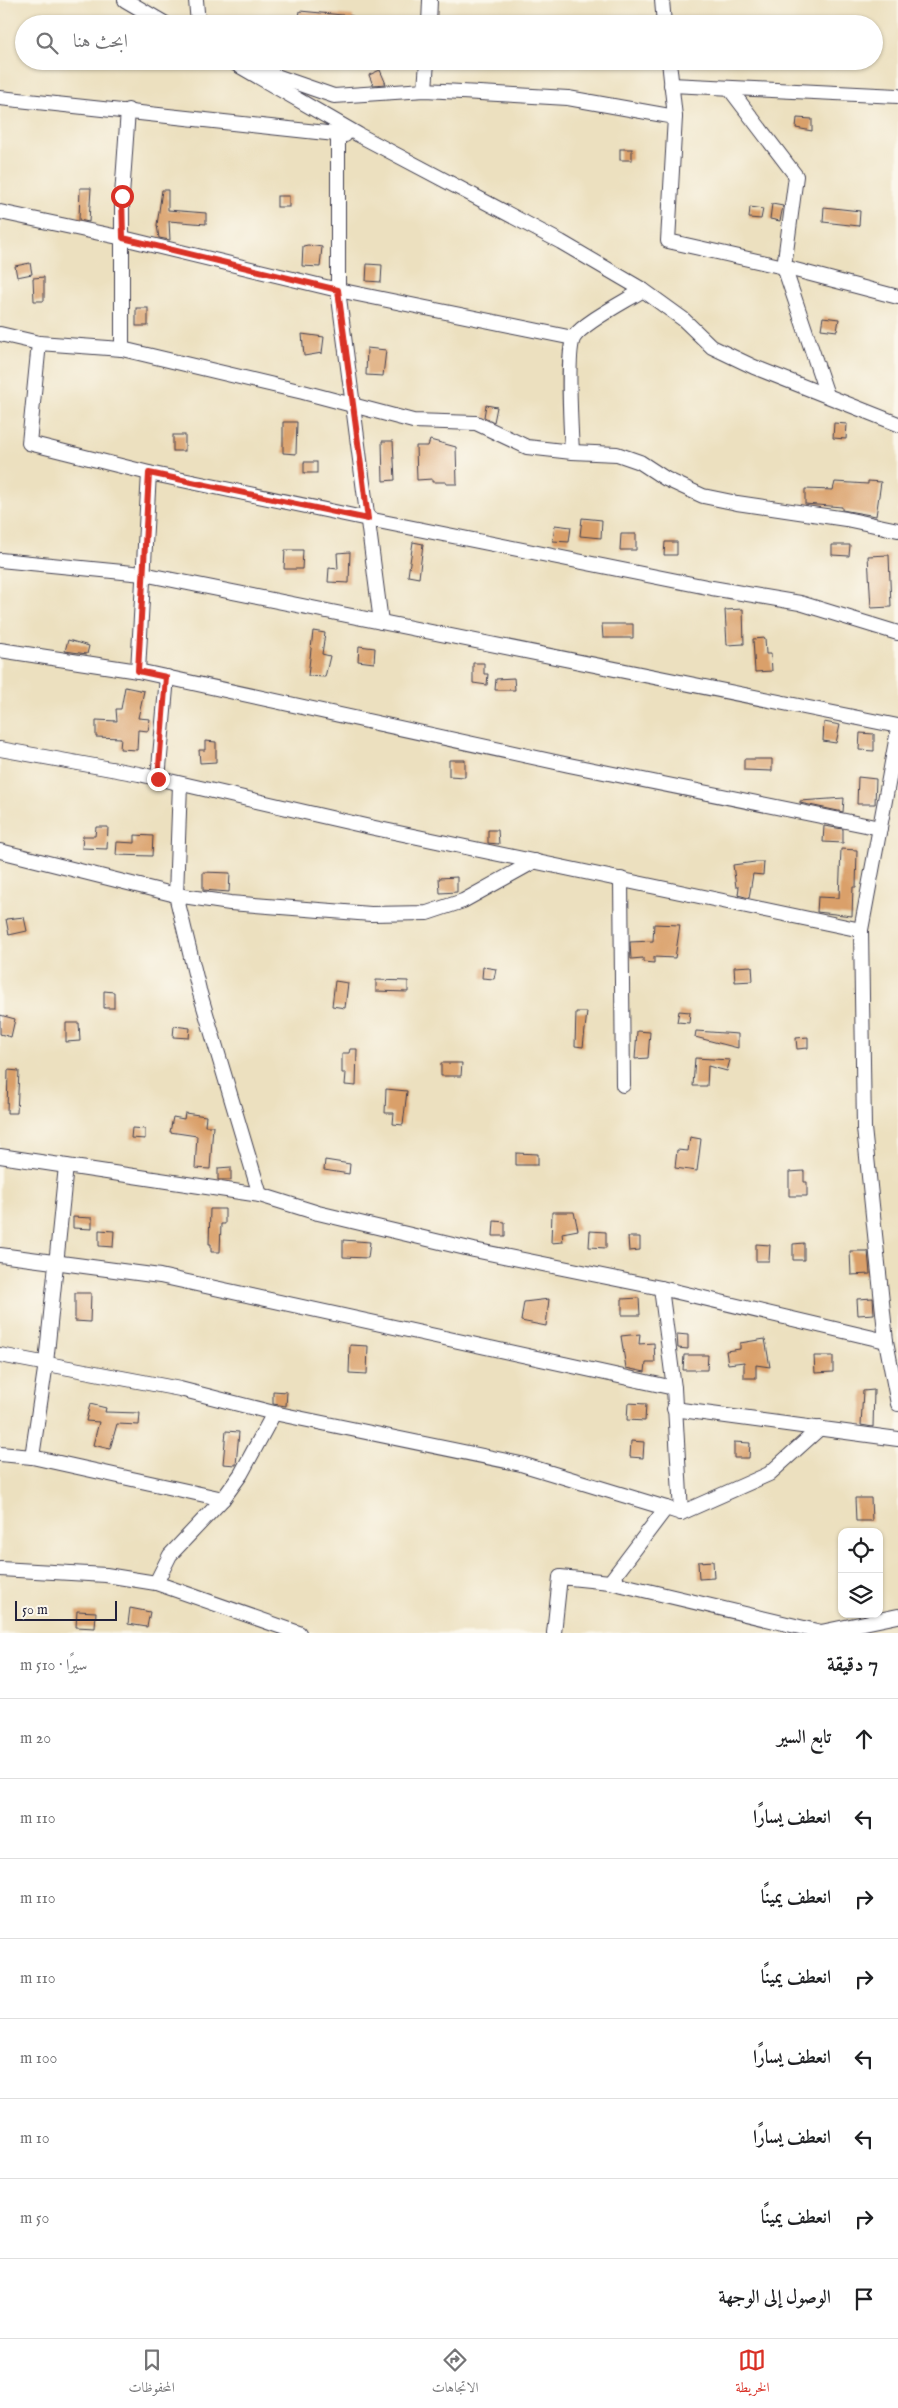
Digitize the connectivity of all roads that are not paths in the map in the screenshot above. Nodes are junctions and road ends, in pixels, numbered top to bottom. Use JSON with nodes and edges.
{"nodes":[{"id":1,"x":125,"y":0,"type":"edge"},
{"id":2,"x":196,"y":0,"type":"edge"},
{"id":3,"x":430,"y":0,"type":"edge"},
{"id":4,"x":662,"y":0,"type":"edge"},
{"id":5,"x":151,"y":15,"type":"edge"},
{"id":6,"x":197,"y":15,"type":"edge"},
{"id":7,"x":429,"y":15,"type":"edge"},
{"id":8,"x":663,"y":15,"type":"edge"},
{"id":9,"x":248,"y":70,"type":"edge"},
{"id":10,"x":258,"y":70,"type":"edge"},
{"id":11,"x":426,"y":70,"type":"edge"},
{"id":12,"x":670,"y":70,"type":"edge"},
{"id":13,"x":672,"y":85,"type":"junction"},
{"id":14,"x":729,"y":88,"type":"junction"},
{"id":15,"x":425,"y":90,"type":"junction"},
{"id":16,"x":898,"y":96,"type":"edge"},
{"id":17,"x":0,"y":98,"type":"edge"},
{"id":18,"x":128,"y":110,"type":"junction"},
{"id":19,"x":675,"y":118,"type":"junction"},
{"id":20,"x":338,"y":134,"type":"junction"},
{"id":21,"x":359,"y":134,"type":"junction"},
{"id":22,"x":0,"y":212,"type":"edge"},
{"id":23,"x":123,"y":238,"type":"junction"},
{"id":24,"x":784,"y":267,"type":"junction"},
{"id":25,"x":338,"y":290,"type":"junction"},
{"id":26,"x":643,"y":290,"type":"junction"},
{"id":27,"x":898,"y":296,"type":"edge"},
{"id":28,"x":0,"y":334,"type":"edge"},
{"id":29,"x":573,"y":338,"type":"junction"},
{"id":30,"x":39,"y":343,"type":"junction"},
{"id":31,"x":122,"y":349,"type":"junction"},
{"id":32,"x":827,"y":395,"type":"junction"},
{"id":33,"x":353,"y":406,"type":"junction"},
{"id":34,"x":898,"y":424,"type":"edge"},
{"id":35,"x":572,"y":452,"type":"junction"},
{"id":36,"x":149,"y":473,"type":"junction"},
{"id":37,"x":368,"y":519,"type":"junction"},
{"id":38,"x":898,"y":530,"type":"edge"},
{"id":39,"x":0,"y":560,"type":"edge"},
{"id":40,"x":143,"y":574,"type":"junction"},
{"id":41,"x":380,"y":622,"type":"junction"},
{"id":42,"x":898,"y":633,"type":"edge"},
{"id":43,"x":0,"y":650,"type":"edge"},
{"id":44,"x":138,"y":671,"type":"junction"},
{"id":45,"x":166,"y":677,"type":"junction"},
{"id":46,"x":898,"y":726,"type":"edge"},
{"id":47,"x":898,"y":730,"type":"edge"},
{"id":48,"x":0,"y":749,"type":"edge"},
{"id":49,"x":158,"y":779,"type":"junction"},
{"id":50,"x":180,"y":784,"type":"junction"},
{"id":51,"x":880,"y":828,"type":"junction"},
{"id":52,"x":0,"y":851,"type":"edge"},
{"id":53,"x":535,"y":861,"type":"junction"},
{"id":54,"x":621,"y":879,"type":"junction"},
{"id":55,"x":176,"y":895,"type":"junction"},
{"id":56,"x":861,"y":930,"type":"junction"},
{"id":57,"x":623,"y":1085,"type":"dead end"},
{"id":58,"x":0,"y":1156,"type":"edge"},
{"id":59,"x":66,"y":1166,"type":"junction"},
{"id":60,"x":260,"y":1195,"type":"junction"},
{"id":61,"x":0,"y":1256,"type":"edge"},
{"id":62,"x":56,"y":1262,"type":"junction"},
{"id":63,"x":661,"y":1288,"type":"junction"},
{"id":64,"x":886,"y":1341,"type":"junction"},
{"id":65,"x":0,"y":1355,"type":"edge"},
{"id":66,"x":46,"y":1363,"type":"junction"},
{"id":67,"x":674,"y":1388,"type":"junction"},
{"id":68,"x":898,"y":1404,"type":"edge"},
{"id":69,"x":674,"y":1410,"type":"junction"},
{"id":70,"x":274,"y":1413,"type":"junction"},
{"id":71,"x":820,"y":1428,"type":"junction"},
{"id":72,"x":898,"y":1439,"type":"edge"},
{"id":73,"x":0,"y":1454,"type":"edge"},
{"id":74,"x":32,"y":1457,"type":"junction"},
{"id":75,"x":224,"y":1499,"type":"junction"},
{"id":76,"x":666,"y":1508,"type":"junction"},
{"id":77,"x":681,"y":1513,"type":"junction"},
{"id":78,"x":0,"y":1569,"type":"edge"},
{"id":79,"x":610,"y":1582,"type":"junction"},
{"id":80,"x":156,"y":1583,"type":"junction"},
{"id":81,"x":898,"y":1616,"type":"edge"},
{"id":82,"x":820,"y":1632,"type":"edge"},
{"id":83,"x":299,"y":1633,"type":"edge"},
{"id":84,"x":554,"y":1633,"type":"edge"}],
"edges":[{"from":1,"to":5,"type":"street"},
{"from":2,"to":6,"type":"street"},
{"from":3,"to":7,"type":"street"},
{"from":4,"to":8,"type":"street"},
{"from":9,"to":21,"type":"street"},
{"from":10,"to":15,"type":"street"},
{"from":11,"to":15,"type":"street"},
{"from":12,"to":13,"type":"street"},
{"from":13,"to":14,"type":"street"},
{"from":13,"to":19,"type":"street"},
{"from":14,"to":16,"type":"street"},
{"from":14,"to":24,"type":"street"},
{"from":15,"to":19,"type":"street"},
{"from":17,"to":18,"type":"street"},
{"from":18,"to":20,"type":"street"},
{"from":18,"to":23,"type":"street"},
{"from":19,"to":24,"type":"street"},
{"from":20,"to":21,"type":"street"},
{"from":20,"to":25,"type":"street"},
{"from":21,"to":26,"type":"street"},
{"from":22,"to":23,"type":"street"},
{"from":23,"to":25,"type":"street"},
{"from":23,"to":31,"type":"street"},
{"from":24,"to":27,"type":"street"},
{"from":24,"to":32,"type":"street"},
{"from":25,"to":29,"type":"street"},
{"from":25,"to":33,"type":"street"},
{"from":26,"to":29,"type":"street"},
{"from":26,"to":32,"type":"street"},
{"from":28,"to":30,"type":"street"},
{"from":29,"to":35,"type":"street"},
{"from":30,"to":31,"type":"street"},
{"from":30,"to":36,"type":"street"},
{"from":31,"to":33,"type":"street"},
{"from":32,"to":34,"type":"street"},
{"from":33,"to":35,"type":"street"},
{"from":33,"to":37,"type":"street"},
{"from":35,"to":38,"type":"street"},
{"from":36,"to":37,"type":"street"},
{"from":36,"to":40,"type":"street"},
{"from":37,"to":41,"type":"street"},
{"from":37,"to":42,"type":"street"},
{"from":39,"to":40,"type":"street"},
{"from":40,"to":41,"type":"street"},
{"from":40,"to":44,"type":"street"},
{"from":41,"to":46,"type":"street"},
{"from":43,"to":44,"type":"street"},
{"from":44,"to":45,"type":"street"},
{"from":45,"to":49,"type":"street"},
{"from":45,"to":51,"type":"street"},
{"from":47,"to":51,"type":"street"},
{"from":48,"to":49,"type":"street"},
{"from":49,"to":50,"type":"street"},
{"from":50,"to":53,"type":"street"},
{"from":50,"to":55,"type":"street"},
{"from":51,"to":56,"type":"street"},
{"from":52,"to":55,"type":"street"},
{"from":53,"to":54,"type":"street"},
{"from":53,"to":55,"type":"street"},
{"from":54,"to":56,"type":"street"},
{"from":54,"to":57,"type":"street"},
{"from":55,"to":60,"type":"street"},
{"from":56,"to":64,"type":"street"},
{"from":58,"to":59,"type":"street"},
{"from":59,"to":60,"type":"street"},
{"from":59,"to":62,"type":"street"},
{"from":60,"to":63,"type":"street"},
{"from":61,"to":62,"type":"street"},
{"from":62,"to":66,"type":"street"},
{"from":62,"to":67,"type":"street"},
{"from":63,"to":64,"type":"street"},
{"from":63,"to":67,"type":"street"},
{"from":64,"to":68,"type":"street"},
{"from":65,"to":66,"type":"street"},
{"from":66,"to":70,"type":"street"},
{"from":66,"to":74,"type":"street"},
{"from":67,"to":69,"type":"street"},
{"from":69,"to":71,"type":"street"},
{"from":69,"to":77,"type":"street"},
{"from":70,"to":75,"type":"street"},
{"from":70,"to":76,"type":"street"},
{"from":71,"to":72,"type":"street"},
{"from":71,"to":77,"type":"street"},
{"from":73,"to":74,"type":"street"},
{"from":74,"to":75,"type":"street"},
{"from":75,"to":80,"type":"street"},
{"from":76,"to":77,"type":"street"},
{"from":76,"to":79,"type":"street"},
{"from":78,"to":80,"type":"street"},
{"from":79,"to":82,"type":"street"},
{"from":79,"to":84,"type":"street"},
{"from":80,"to":83,"type":"street"},
{"from":81,"to":82,"type":"street"}]}
